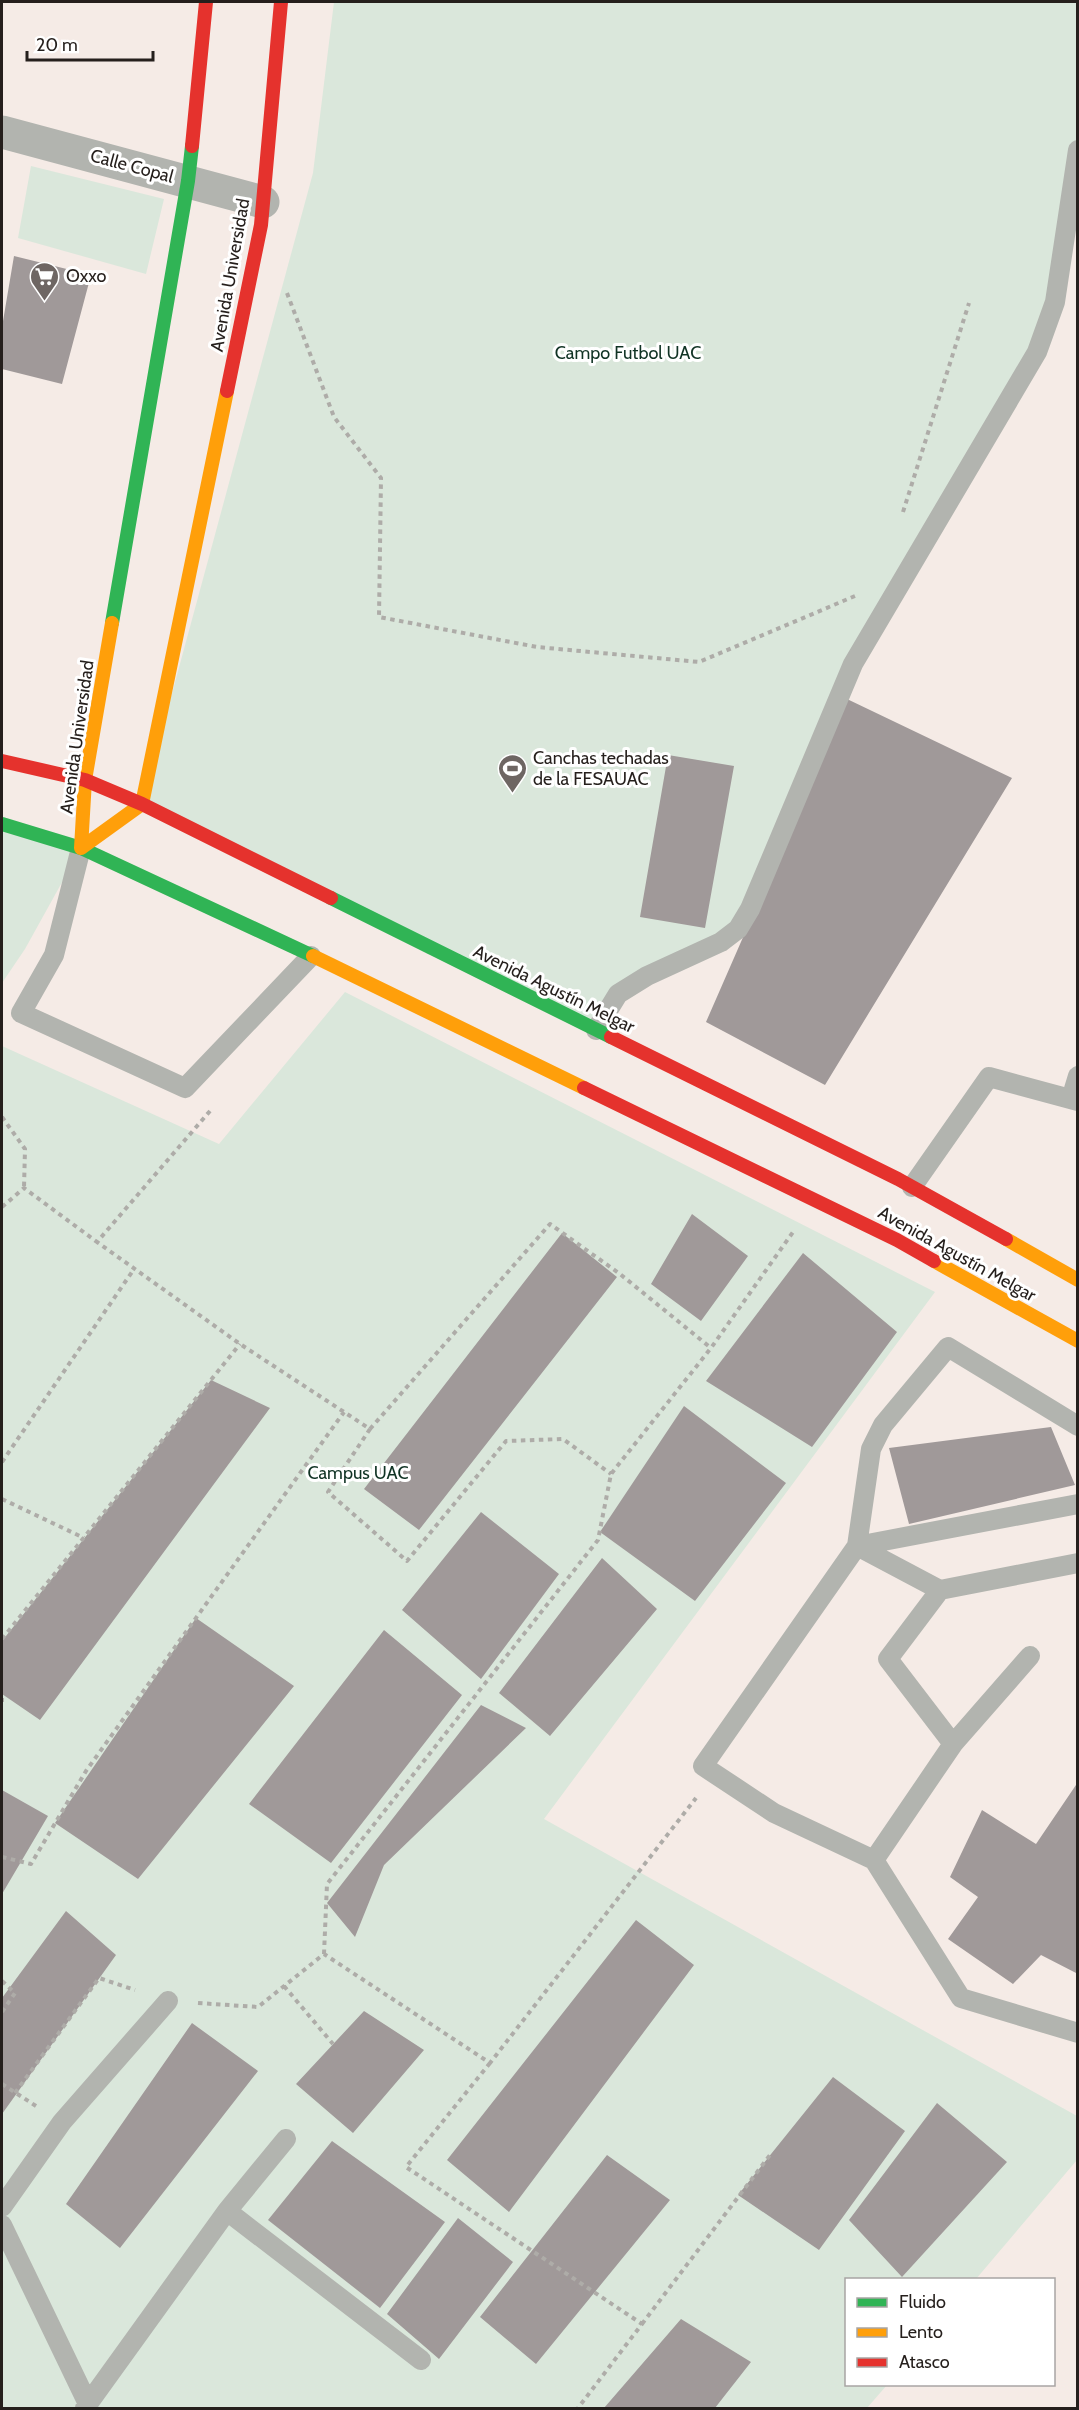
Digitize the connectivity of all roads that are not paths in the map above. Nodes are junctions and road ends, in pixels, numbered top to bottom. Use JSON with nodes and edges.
{"nodes":[{"id":1,"x":206,"y":2,"type":"edge"},
{"id":2,"x":281,"y":2,"type":"edge"},
{"id":3,"x":2,"y":132,"type":"edge"},
{"id":4,"x":1077,"y":150,"type":"edge"},
{"id":5,"x":188,"y":181,"type":"junction"},
{"id":6,"x":263,"y":202,"type":"junction"},
{"id":7,"x":2,"y":761,"type":"edge"},
{"id":8,"x":85,"y":780,"type":"junction"},
{"id":9,"x":142,"y":804,"type":"junction"},
{"id":10,"x":2,"y":824,"type":"edge"},
{"id":11,"x":81,"y":848,"type":"junction"},
{"id":12,"x":311,"y":956,"type":"junction"},
{"id":13,"x":596,"y":1030,"type":"junction"},
{"id":14,"x":1077,"y":1076,"type":"edge"},
{"id":15,"x":1074,"y":1100,"type":"edge"},
{"id":16,"x":912,"y":1187,"type":"junction"},
{"id":17,"x":1077,"y":1280,"type":"edge"},
{"id":18,"x":1077,"y":1341,"type":"edge"},
{"id":19,"x":1077,"y":1426,"type":"edge"},
{"id":20,"x":1077,"y":1504,"type":"edge"},
{"id":21,"x":856,"y":1546,"type":"junction"},
{"id":22,"x":1077,"y":1563,"type":"edge"},
{"id":23,"x":940,"y":1590,"type":"junction"},
{"id":24,"x":1030,"y":1656,"type":"dead end"},
{"id":25,"x":953,"y":1744,"type":"junction"},
{"id":26,"x":873,"y":1860,"type":"junction"},
{"id":27,"x":168,"y":2001,"type":"road end"},
{"id":28,"x":1077,"y":2033,"type":"edge"},
{"id":29,"x":286,"y":2139,"type":"dead end"},
{"id":30,"x":2,"y":2207,"type":"edge"},
{"id":31,"x":227,"y":2211,"type":"junction"},
{"id":32,"x":2,"y":2224,"type":"edge"},
{"id":33,"x":421,"y":2360,"type":"dead end"},
{"id":34,"x":86,"y":2406,"type":"edge"}],
"edges":[{"from":1,"to":5,"type":"main road","name":"Avenida Universidad"},
{"from":2,"to":6,"type":"main road","name":"Avenida Universidad"},
{"from":3,"to":5,"type":"street","name":"Calle Copal"},
{"from":4,"to":13,"type":"lane"},
{"from":5,"to":6,"type":"street","name":"Calle Copal"},
{"from":5,"to":8,"type":"main road","name":"Avenida Universidad"},
{"from":6,"to":9,"type":"main road","name":"Avenida Universidad"},
{"from":7,"to":8,"type":"main road","name":"Avenida Agustín Melgar"},
{"from":8,"to":9,"type":"main road","name":"Avenida Agustín Melgar"},
{"from":8,"to":11,"type":"main road","name":"Avenida Universidad"},
{"from":9,"to":11,"type":"main road"},
{"from":9,"to":13,"type":"main road","name":"Avenida Agustín Melgar"},
{"from":10,"to":11,"type":"main road","name":"Avenida Agustín Melgar"},
{"from":11,"to":12,"type":"main road","name":"Avenida Agustín Melgar"},
{"from":11,"to":12,"type":"lane"},
{"from":12,"to":18,"type":"main road","name":"Avenida Agustín Melgar"},
{"from":13,"to":16,"type":"main road","name":"Avenida Agustín Melgar"},
{"from":14,"to":15,"type":"lane"},
{"from":15,"to":16,"type":"lane"},
{"from":16,"to":17,"type":"main road","name":"Avenida Agustín Melgar"},
{"from":19,"to":21,"type":"lane"},
{"from":20,"to":21,"type":"lane"},
{"from":21,"to":23,"type":"lane"},
{"from":21,"to":26,"type":"lane"},
{"from":22,"to":23,"type":"lane"},
{"from":23,"to":25,"type":"lane"},
{"from":24,"to":25,"type":"lane"},
{"from":25,"to":26,"type":"lane"},
{"from":26,"to":28,"type":"lane"},
{"from":27,"to":30,"type":"lane"},
{"from":29,"to":31,"type":"lane"},
{"from":31,"to":33,"type":"lane"},
{"from":31,"to":34,"type":"lane"},
{"from":32,"to":34,"type":"lane"}]}
